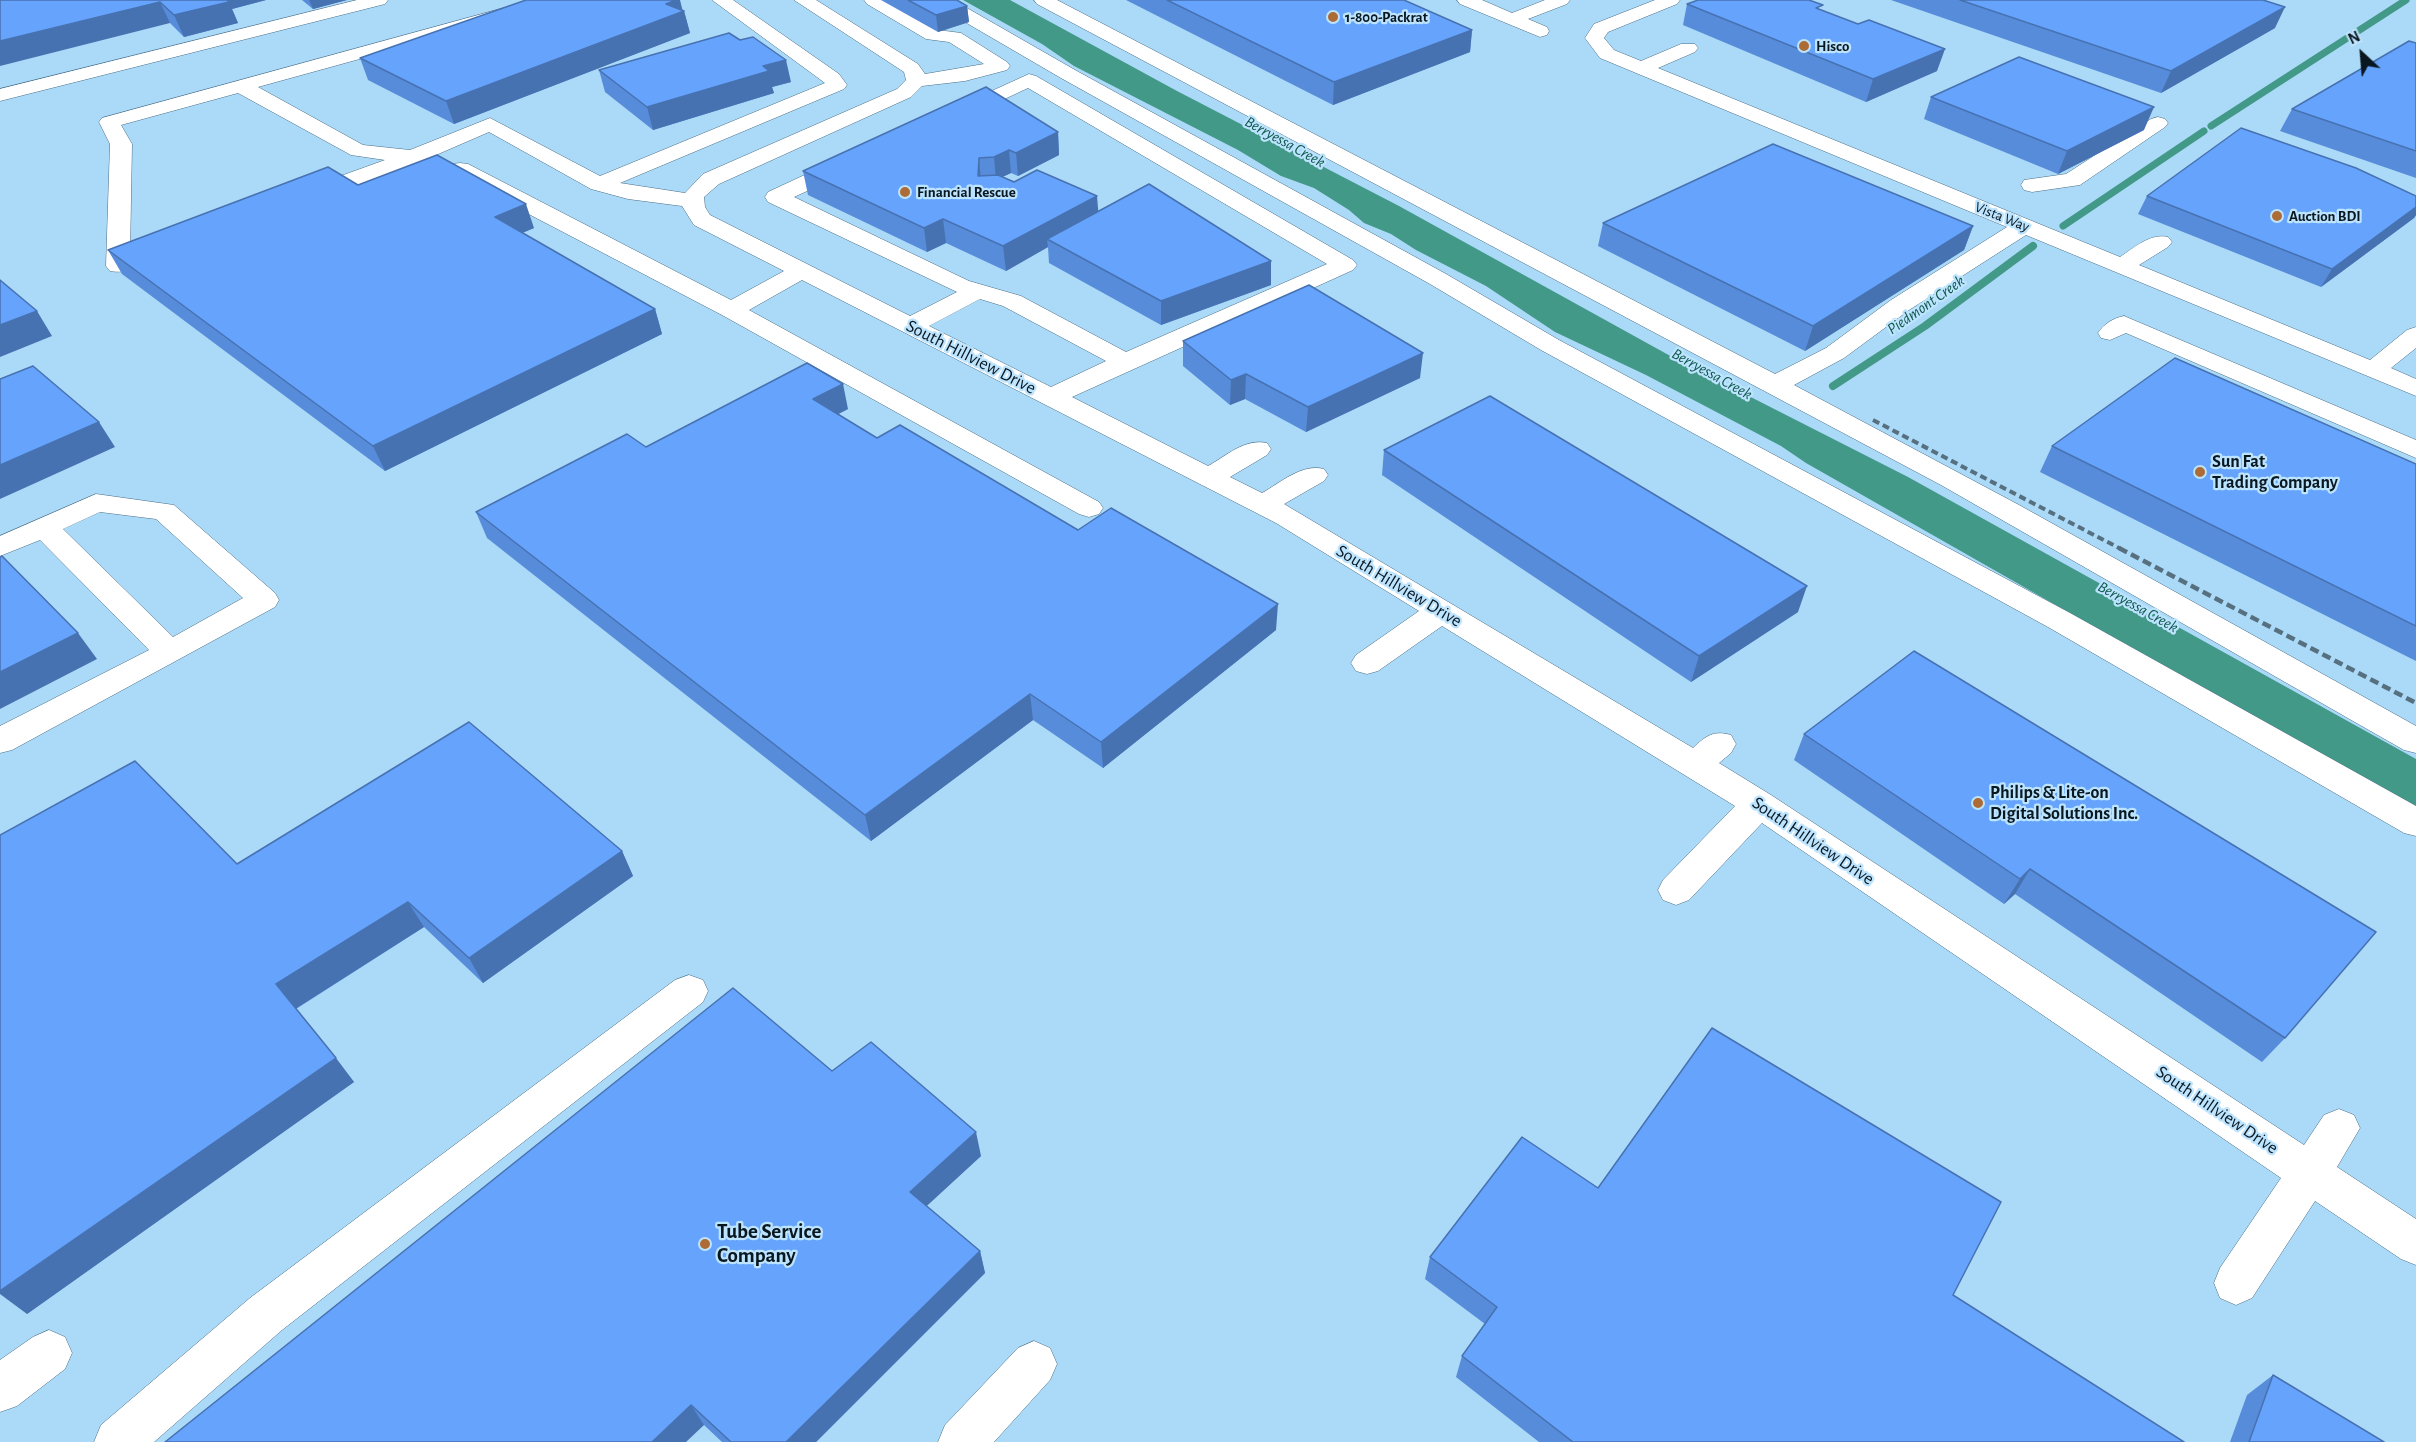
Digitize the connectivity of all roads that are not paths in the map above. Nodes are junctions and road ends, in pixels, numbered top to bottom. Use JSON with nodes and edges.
{"nodes":[{"id":1,"x":380,"y":0,"type":"edge"},
{"id":2,"x":553,"y":0,"type":"edge"},
{"id":3,"x":721,"y":0,"type":"edge"},
{"id":4,"x":940,"y":0,"type":"edge"},
{"id":5,"x":1043,"y":0,"type":"edge"},
{"id":6,"x":1466,"y":0,"type":"edge"},
{"id":7,"x":1561,"y":0,"type":"edge"},
{"id":8,"x":1670,"y":0,"type":"edge"},
{"id":9,"x":840,"y":8,"type":"edge"},
{"id":10,"x":1513,"y":19,"type":"junction"},
{"id":11,"x":1540,"y":31,"type":"dead end"},
{"id":12,"x":1688,"y":48,"type":"dead end"},
{"id":13,"x":1641,"y":68,"type":"junction"},
{"id":14,"x":914,"y":84,"type":"junction"},
{"id":15,"x":241,"y":86,"type":"junction"},
{"id":16,"x":0,"y":95,"type":"edge"},
{"id":17,"x":988,"y":99,"type":"junction"},
{"id":18,"x":942,"y":121,"type":"edge"},
{"id":19,"x":2158,"y":123,"type":"dead end"},
{"id":20,"x":1802,"y":134,"type":"junction"},
{"id":21,"x":1782,"y":150,"type":"edge"},
{"id":22,"x":414,"y":156,"type":"junction"},
{"id":23,"x":864,"y":157,"type":"edge"},
{"id":24,"x":599,"y":184,"type":"junction"},
{"id":25,"x":2031,"y":185,"type":"dead end"},
{"id":26,"x":691,"y":200,"type":"junction"},
{"id":27,"x":292,"y":201,"type":"edge"},
{"id":28,"x":1990,"y":212,"type":"junction"},
{"id":29,"x":2024,"y":226,"type":"junction"},
{"id":30,"x":1962,"y":228,"type":"edge"},
{"id":31,"x":2160,"y":242,"type":"dead end"},
{"id":32,"x":159,"y":250,"type":"edge"},
{"id":33,"x":2122,"y":266,"type":"junction"},
{"id":34,"x":802,"y":271,"type":"junction"},
{"id":35,"x":978,"y":291,"type":"junction"},
{"id":36,"x":731,"y":310,"type":"junction"},
{"id":37,"x":910,"y":326,"type":"junction"},
{"id":38,"x":2110,"y":333,"type":"dead end"},
{"id":39,"x":2416,"y":335,"type":"edge"},
{"id":40,"x":1124,"y":361,"type":"junction"},
{"id":41,"x":2373,"y":370,"type":"junction"},
{"id":42,"x":1774,"y":385,"type":"junction"},
{"id":43,"x":2416,"y":388,"type":"edge"},
{"id":44,"x":1050,"y":398,"type":"junction"},
{"id":45,"x":1257,"y":449,"type":"dead end"},
{"id":46,"x":2416,"y":450,"type":"edge"},
{"id":47,"x":1314,"y":475,"type":"dead end"},
{"id":48,"x":1209,"y":478,"type":"junction"},
{"id":49,"x":1262,"y":505,"type":"junction"},
{"id":50,"x":1089,"y":508,"type":"dead end"},
{"id":51,"x":44,"y":527,"type":"junction"},
{"id":52,"x":0,"y":547,"type":"edge"},
{"id":53,"x":1441,"y":611,"type":"junction"},
{"id":54,"x":170,"y":652,"type":"junction"},
{"id":55,"x":1367,"y":663,"type":"dead end"},
{"id":56,"x":0,"y":741,"type":"edge"},
{"id":57,"x":2416,"y":741,"type":"edge"},
{"id":58,"x":1759,"y":804,"type":"junction"},
{"id":59,"x":2416,"y":824,"type":"edge"},
{"id":60,"x":1676,"y":890,"type":"dead end"},
{"id":61,"x":689,"y":991,"type":"dead end"},
{"id":62,"x":2339,"y":1128,"type":"dead end"},
{"id":63,"x":2310,"y":1172,"type":"junction"},
{"id":64,"x":2416,"y":1244,"type":"edge"},
{"id":65,"x":2236,"y":1283,"type":"dead end"},
{"id":66,"x":49,"y":1353,"type":"dead end"},
{"id":67,"x":1034,"y":1364,"type":"dead end"},
{"id":68,"x":0,"y":1389,"type":"edge"},
{"id":69,"x":118,"y":1442,"type":"edge"},
{"id":70,"x":962,"y":1442,"type":"edge"}],
"edges":[{"from":1,"to":16,"type":"street"},
{"from":2,"to":15,"type":"street"},
{"from":3,"to":24,"type":"street"},
{"from":4,"to":59,"type":"street"},
{"from":5,"to":42,"type":"street"},
{"from":6,"to":10,"type":"street"},
{"from":7,"to":10,"type":"street"},
{"from":8,"to":13,"type":"street","name":"Vista Way"},
{"from":9,"to":14,"type":"street"},
{"from":9,"to":14,"type":"street"},
{"from":10,"to":11,"type":"street"},
{"from":12,"to":13,"type":"street"},
{"from":13,"to":20,"type":"street","name":"Vista Way"},
{"from":14,"to":17,"type":"street"},
{"from":14,"to":26,"type":"street"},
{"from":15,"to":22,"type":"street"},
{"from":15,"to":32,"type":"street"},
{"from":17,"to":18,"type":"street"},
{"from":17,"to":40,"type":"street"},
{"from":19,"to":25,"type":"street"},
{"from":20,"to":21,"type":"street"},
{"from":20,"to":28,"type":"street","name":"Vista Way"},
{"from":22,"to":24,"type":"street"},
{"from":22,"to":27,"type":"street"},
{"from":22,"to":36,"type":"street"},
{"from":23,"to":35,"type":"street"},
{"from":24,"to":26,"type":"street"},
{"from":26,"to":34,"type":"street","name":"South Hillview Drive"},
{"from":28,"to":29,"type":"street","name":"Vista Way"},
{"from":28,"to":30,"type":"street"},
{"from":29,"to":33,"type":"street","name":"Vista Way"},
{"from":29,"to":42,"type":"street"},
{"from":31,"to":33,"type":"street"},
{"from":33,"to":41,"type":"street","name":"Vista Way"},
{"from":34,"to":36,"type":"street"},
{"from":34,"to":37,"type":"street","name":"South Hillview Drive"},
{"from":35,"to":37,"type":"street"},
{"from":35,"to":40,"type":"street"},
{"from":36,"to":50,"type":"street"},
{"from":37,"to":44,"type":"street","name":"South Hillview Drive"},
{"from":38,"to":46,"type":"street"},
{"from":39,"to":41,"type":"street"},
{"from":40,"to":44,"type":"street"},
{"from":41,"to":43,"type":"street","name":"Vista Way"},
{"from":42,"to":57,"type":"street"},
{"from":44,"to":48,"type":"street","name":"South Hillview Drive"},
{"from":45,"to":48,"type":"street"},
{"from":47,"to":49,"type":"street"},
{"from":48,"to":49,"type":"street","name":"South Hillview Drive"},
{"from":49,"to":53,"type":"street","name":"South Hillview Drive"},
{"from":51,"to":52,"type":"street"},
{"from":51,"to":54,"type":"street"},
{"from":51,"to":54,"type":"street"},
{"from":53,"to":55,"type":"street"},
{"from":53,"to":58,"type":"street","name":"South Hillview Drive"},
{"from":54,"to":56,"type":"street"},
{"from":58,"to":60,"type":"street"},
{"from":58,"to":63,"type":"street","name":"South Hillview Drive"},
{"from":61,"to":69,"type":"street"},
{"from":62,"to":63,"type":"street"},
{"from":63,"to":64,"type":"street","name":"South Hillview Drive"},
{"from":63,"to":65,"type":"street"},
{"from":66,"to":68,"type":"street"},
{"from":67,"to":70,"type":"street"}]}
